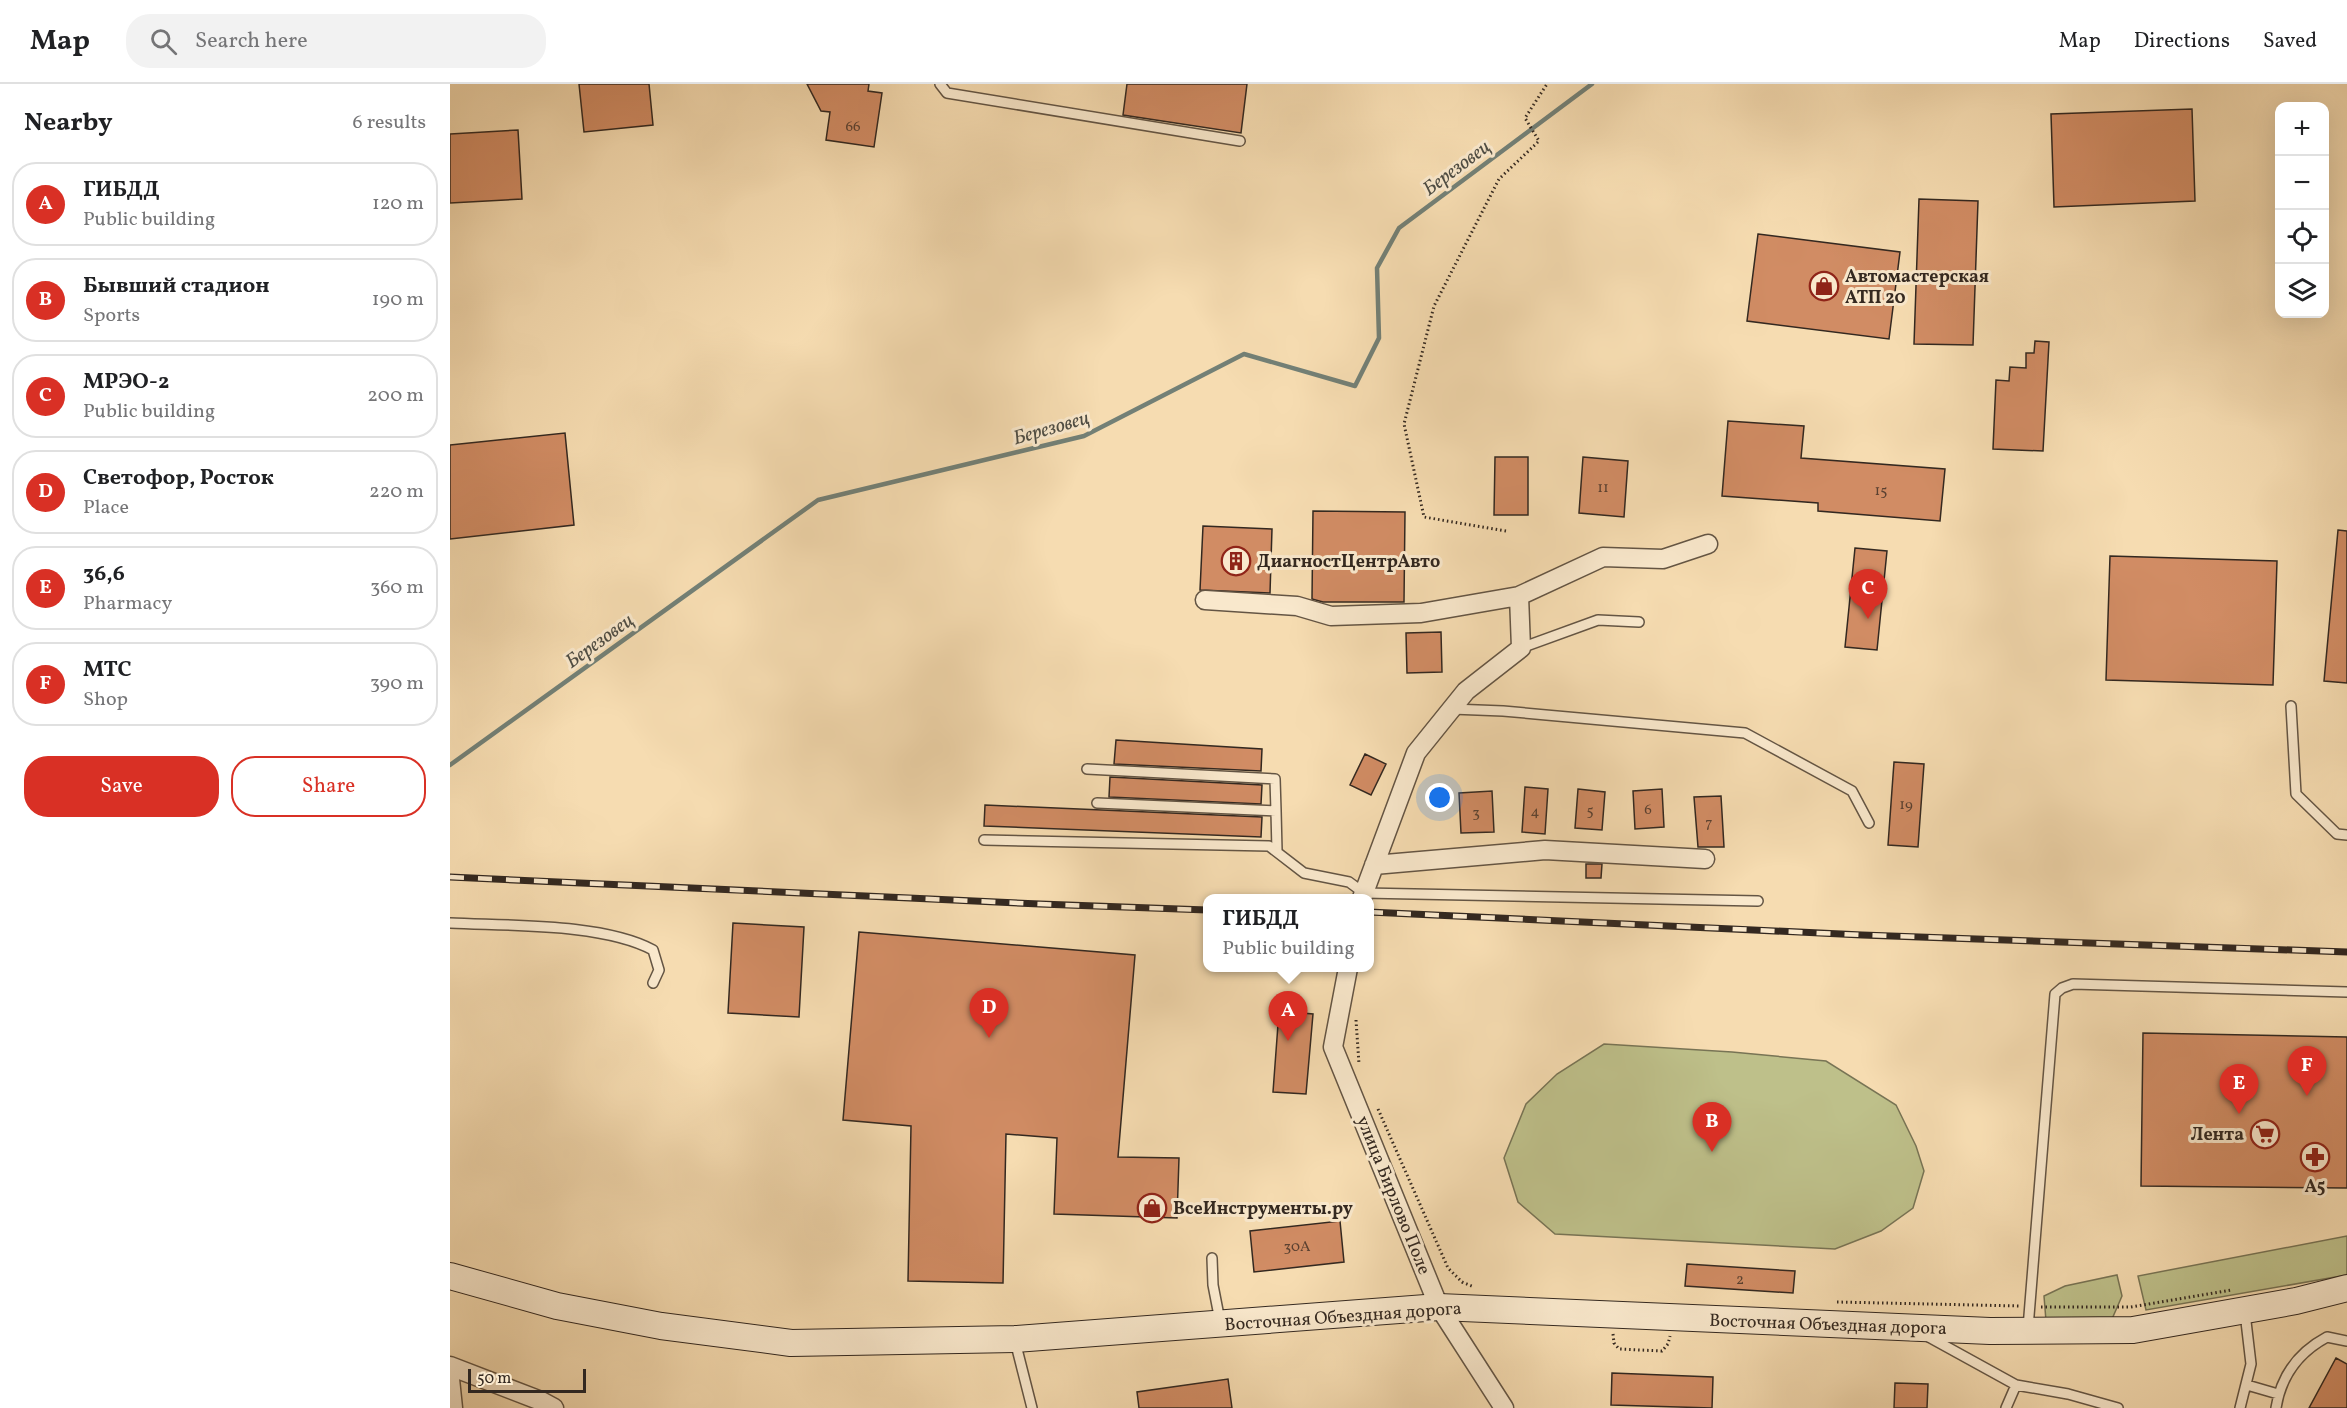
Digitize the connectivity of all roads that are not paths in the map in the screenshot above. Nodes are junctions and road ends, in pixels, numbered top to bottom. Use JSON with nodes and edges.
{"nodes":[{"id":1,"x":940,"y":84,"type":"edge"},
{"id":2,"x":1240,"y":141,"type":"dead end"},
{"id":3,"x":1708,"y":544,"type":"dead end"},
{"id":4,"x":1519,"y":596,"type":"junction"},
{"id":5,"x":1205,"y":600,"type":"dead end"},
{"id":6,"x":1639,"y":622,"type":"dead end"},
{"id":7,"x":1521,"y":648,"type":"junction"},
{"id":8,"x":2291,"y":706,"type":"dead end"},
{"id":9,"x":1450,"y":709,"type":"junction"},
{"id":10,"x":1087,"y":769,"type":"dead end"},
{"id":11,"x":1097,"y":802,"type":"dead end"},
{"id":12,"x":1276,"y":811,"type":"junction"},
{"id":13,"x":1869,"y":823,"type":"dead end"},
{"id":14,"x":2347,"y":835,"type":"edge"},
{"id":15,"x":984,"y":840,"type":"dead end"},
{"id":16,"x":1276,"y":850,"type":"junction"},
{"id":17,"x":1705,"y":859,"type":"dead end"},
{"id":18,"x":1374,"y":865,"type":"junction"},
{"id":19,"x":1361,"y":894,"type":"edge"},
{"id":20,"x":1364,"y":894,"type":"edge"},
{"id":21,"x":1374,"y":896,"type":"edge"},
{"id":22,"x":1758,"y":901,"type":"dead end"},
{"id":23,"x":450,"y":922,"type":"edge"},
{"id":24,"x":1347,"y":972,"type":"edge"},
{"id":25,"x":653,"y":983,"type":"dead end"},
{"id":26,"x":2347,"y":992,"type":"edge"},
{"id":27,"x":1212,"y":1258,"type":"dead end"},
{"id":28,"x":450,"y":1276,"type":"edge"},
{"id":29,"x":2347,"y":1288,"type":"edge"},
{"id":30,"x":2239,"y":1300,"type":"junction"},
{"id":31,"x":1439,"y":1307,"type":"junction"},
{"id":32,"x":2029,"y":1318,"type":"junction"},
{"id":33,"x":1221,"y":1323,"type":"junction"},
{"id":34,"x":1911,"y":1327,"type":"junction"},
{"id":35,"x":1015,"y":1339,"type":"junction"},
{"id":36,"x":2347,"y":1341,"type":"edge"},
{"id":37,"x":450,"y":1365,"type":"edge"},
{"id":38,"x":450,"y":1379,"type":"edge"},
{"id":39,"x":2016,"y":1385,"type":"junction"},
{"id":40,"x":2247,"y":1385,"type":"junction"},
{"id":41,"x":2278,"y":1394,"type":"junction"},
{"id":42,"x":453,"y":1408,"type":"edge"},
{"id":43,"x":554,"y":1408,"type":"edge"},
{"id":44,"x":1032,"y":1408,"type":"edge"},
{"id":45,"x":1504,"y":1408,"type":"edge"},
{"id":46,"x":2006,"y":1408,"type":"edge"},
{"id":47,"x":2118,"y":1408,"type":"edge"},
{"id":48,"x":2240,"y":1408,"type":"edge"},
{"id":49,"x":2276,"y":1408,"type":"edge"}],
"edges":[{"from":1,"to":2,"type":"lane"},
{"from":3,"to":4,"type":"street"},
{"from":4,"to":5,"type":"street"},
{"from":4,"to":7,"type":"street"},
{"from":6,"to":7,"type":"lane"},
{"from":7,"to":9,"type":"street"},
{"from":8,"to":14,"type":"lane"},
{"from":9,"to":13,"type":"lane"},
{"from":9,"to":18,"type":"street"},
{"from":10,"to":12,"type":"lane"},
{"from":11,"to":12,"type":"lane"},
{"from":12,"to":16,"type":"lane"},
{"from":15,"to":16,"type":"lane"},
{"from":16,"to":19,"type":"lane"},
{"from":17,"to":18,"type":"street"},
{"from":18,"to":20,"type":"street"},
{"from":21,"to":22,"type":"lane"},
{"from":23,"to":25,"type":"lane"},
{"from":24,"to":31,"type":"street","name":"улица Бирлово Поле"},
{"from":26,"to":32,"type":"lane"},
{"from":27,"to":33,"type":"lane"},
{"from":28,"to":35,"type":"main road","name":"Восточная Объездная дорога"},
{"from":29,"to":30,"type":"main road","name":"Восточная Объездная дорога"},
{"from":30,"to":32,"type":"main road","name":"Восточная Объездная дорога"},
{"from":30,"to":40,"type":"lane"},
{"from":31,"to":33,"type":"main road","name":"Восточная Объездная дорога"},
{"from":31,"to":34,"type":"main road","name":"Восточная Объездная дорога"},
{"from":31,"to":45,"type":"street","name":"улица Бирлово Поле"},
{"from":32,"to":34,"type":"main road","name":"Восточная Объездная дорога"},
{"from":33,"to":35,"type":"main road","name":"Восточная Объездная дорога"},
{"from":34,"to":39,"type":"lane"},
{"from":35,"to":44,"type":"lane"},
{"from":36,"to":41,"type":"lane"},
{"from":37,"to":43,"type":"street"},
{"from":38,"to":42,"type":"street"},
{"from":39,"to":46,"type":"lane"},
{"from":39,"to":47,"type":"lane"},
{"from":40,"to":41,"type":"lane"},
{"from":40,"to":48,"type":"lane"},
{"from":41,"to":49,"type":"lane"}]}
